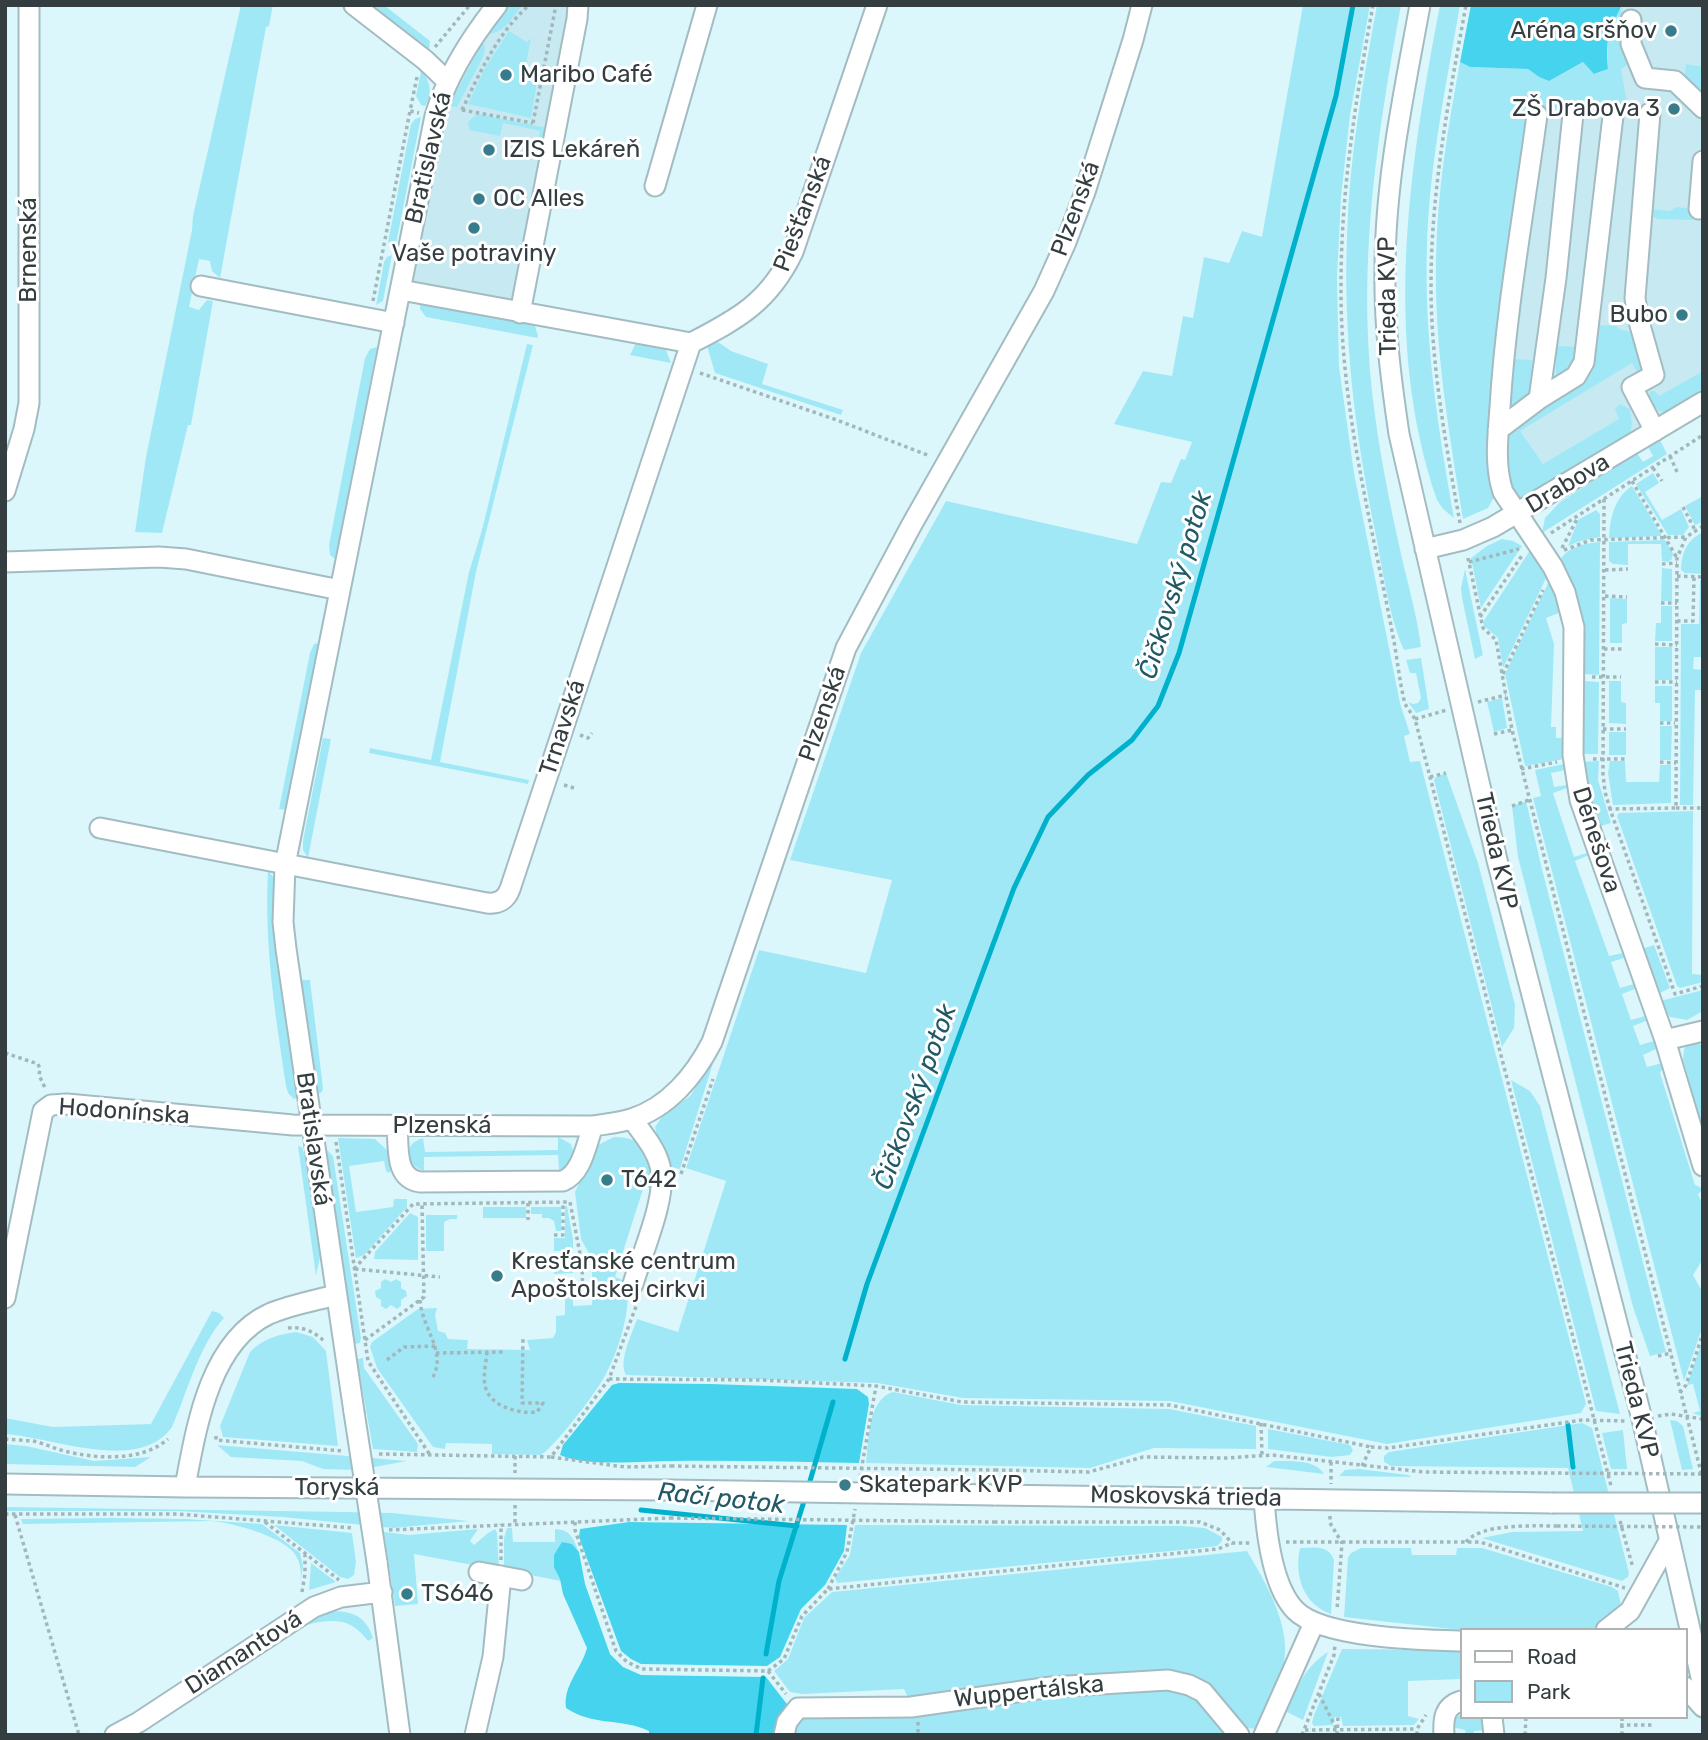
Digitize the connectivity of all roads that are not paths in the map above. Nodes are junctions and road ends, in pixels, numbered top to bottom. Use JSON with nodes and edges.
{"nodes":[{"id":1,"x":29,"y":5,"type":"edge"},
{"id":2,"x":354,"y":5,"type":"edge"},
{"id":3,"x":497,"y":5,"type":"edge"},
{"id":4,"x":578,"y":5,"type":"edge"},
{"id":5,"x":707,"y":5,"type":"edge"},
{"id":6,"x":877,"y":5,"type":"edge"},
{"id":7,"x":1142,"y":5,"type":"edge"},
{"id":8,"x":1420,"y":5,"type":"edge"},
{"id":9,"x":1631,"y":20,"type":"dead end"},
{"id":10,"x":447,"y":81,"type":"junction"},
{"id":11,"x":1703,"y":108,"type":"edge"},
{"id":12,"x":1650,"y":113,"type":"dead end"},
{"id":13,"x":1573,"y":114,"type":"dead end"},
{"id":14,"x":1537,"y":115,"type":"dead end"},
{"id":15,"x":1613,"y":116,"type":"dead end"},
{"id":16,"x":1703,"y":161,"type":"edge"},
{"id":17,"x":654,"y":186,"type":"dead end"},
{"id":18,"x":1699,"y":209,"type":"dead end"},
{"id":19,"x":201,"y":286,"type":"dead end"},
{"id":20,"x":401,"y":290,"type":"junction"},
{"id":21,"x":520,"y":313,"type":"junction"},
{"id":22,"x":394,"y":323,"type":"junction"},
{"id":23,"x":691,"y":343,"type":"junction"},
{"id":24,"x":1539,"y":399,"type":"junction"},
{"id":25,"x":1703,"y":402,"type":"edge"},
{"id":26,"x":1498,"y":430,"type":"junction"},
{"id":27,"x":1655,"y":431,"type":"junction"},
{"id":28,"x":5,"y":491,"type":"edge"},
{"id":29,"x":1518,"y":514,"type":"junction"},
{"id":30,"x":1425,"y":549,"type":"junction"},
{"id":31,"x":5,"y":562,"type":"edge"},
{"id":32,"x":340,"y":590,"type":"junction"},
{"id":33,"x":100,"y":828,"type":"dead end"},
{"id":34,"x":285,"y":865,"type":"junction"},
{"id":35,"x":1703,"y":1031,"type":"edge"},
{"id":36,"x":1665,"y":1040,"type":"junction"},
{"id":37,"x":632,"y":1119,"type":"junction"},
{"id":38,"x":312,"y":1126,"type":"junction"},
{"id":39,"x":397,"y":1126,"type":"junction"},
{"id":40,"x":593,"y":1126,"type":"junction"},
{"id":41,"x":1703,"y":1166,"type":"edge"},
{"id":42,"x":633,"y":1283,"type":"dead end"},
{"id":43,"x":336,"y":1295,"type":"junction"},
{"id":44,"x":5,"y":1298,"type":"edge"},
{"id":45,"x":5,"y":1483,"type":"edge"},
{"id":46,"x":185,"y":1487,"type":"junction"},
{"id":47,"x":670,"y":1490,"type":"joint"},
{"id":48,"x":1264,"y":1498,"type":"junction"},
{"id":49,"x":1703,"y":1503,"type":"edge"},
{"id":50,"x":1669,"y":1541,"type":"junction"},
{"id":51,"x":479,"y":1572,"type":"dead end"},
{"id":52,"x":501,"y":1576,"type":"junction"},
{"id":53,"x":522,"y":1580,"type":"dead end"},
{"id":54,"x":382,"y":1592,"type":"junction"},
{"id":55,"x":1314,"y":1623,"type":"junction"},
{"id":56,"x":1609,"y":1628,"type":"edge"},
{"id":57,"x":1460,"y":1641,"type":"edge"},
{"id":58,"x":1701,"y":1667,"type":"edge"},
{"id":59,"x":1703,"y":1686,"type":"edge"},
{"id":60,"x":1687,"y":1689,"type":"edge"},
{"id":61,"x":1460,"y":1702,"type":"edge"},
{"id":62,"x":1703,"y":1707,"type":"edge"},
{"id":63,"x":115,"y":1735,"type":"edge"},
{"id":64,"x":400,"y":1735,"type":"edge"},
{"id":65,"x":475,"y":1735,"type":"edge"},
{"id":66,"x":784,"y":1735,"type":"edge"},
{"id":67,"x":1239,"y":1735,"type":"edge"},
{"id":68,"x":1264,"y":1735,"type":"edge"},
{"id":69,"x":1444,"y":1735,"type":"edge"}],
"edges":[{"from":1,"to":28,"type":"street","name":"Brnenská"},
{"from":2,"to":10,"type":"street"},
{"from":3,"to":10,"type":"street","name":"Bratislavská"},
{"from":4,"to":21,"type":"street"},
{"from":5,"to":17,"type":"street"},
{"from":6,"to":23,"type":"street","name":"Piešťanská"},
{"from":7,"to":37,"type":"street","name":"Plzenská"},
{"from":8,"to":30,"type":"street","name":"Trieda KVP"},
{"from":9,"to":11,"type":"street"},
{"from":10,"to":20,"type":"street","name":"Bratislavská"},
{"from":12,"to":27,"type":"street"},
{"from":13,"to":24,"type":"street"},
{"from":14,"to":26,"type":"street","name":"Dénešova"},
{"from":15,"to":24,"type":"street"},
{"from":16,"to":18,"type":"street"},
{"from":19,"to":22,"type":"street"},
{"from":20,"to":21,"type":"street"},
{"from":20,"to":22,"type":"street","name":"Bratislavská"},
{"from":21,"to":23,"type":"street"},
{"from":22,"to":32,"type":"street","name":"Bratislavská"},
{"from":23,"to":34,"type":"street","name":"Trnavská"},
{"from":24,"to":26,"type":"street"},
{"from":25,"to":27,"type":"street","name":"Drabova"},
{"from":26,"to":29,"type":"street","name":"Dénešova"},
{"from":27,"to":29,"type":"street","name":"Drabova"},
{"from":29,"to":30,"type":"street","name":"Drabova"},
{"from":29,"to":36,"type":"street","name":"Dénešova"},
{"from":30,"to":50,"type":"street","name":"Trieda KVP"},
{"from":31,"to":32,"type":"street"},
{"from":32,"to":34,"type":"street","name":"Bratislavská"},
{"from":33,"to":34,"type":"street"},
{"from":34,"to":38,"type":"street","name":"Bratislavská"},
{"from":35,"to":36,"type":"street"},
{"from":36,"to":41,"type":"street","name":"Dénešova"},
{"from":37,"to":40,"type":"street","name":"Plzenská"},
{"from":37,"to":42,"type":"street"},
{"from":38,"to":39,"type":"street","name":"Plzenská"},
{"from":38,"to":43,"type":"street","name":"Bratislavská"},
{"from":38,"to":44,"type":"street","name":"Hodonínska"},
{"from":39,"to":40,"type":"street","name":"Plzenská"},
{"from":39,"to":40,"type":"street"},
{"from":43,"to":46,"type":"street"},
{"from":43,"to":54,"type":"street","name":"Bratislavská","bridge":true},
{"from":45,"to":46,"type":"street","name":"Toryská"},
{"from":46,"to":47,"type":"street","name":"Toryská"},
{"from":47,"to":48,"type":"street","name":"Moskovská trieda","bridge":true},
{"from":48,"to":49,"type":"street","name":"Moskovská trieda","bridge":true},
{"from":48,"to":55,"type":"street"},
{"from":50,"to":56,"type":"street"},
{"from":50,"to":58,"type":"street","name":"Trieda KVP"},
{"from":51,"to":52,"type":"street"},
{"from":52,"to":53,"type":"street"},
{"from":52,"to":65,"type":"street"},
{"from":54,"to":63,"type":"street","name":"Diamantová"},
{"from":54,"to":64,"type":"street","name":"Bratislavská"},
{"from":55,"to":57,"type":"street"},
{"from":55,"to":68,"type":"street"},
{"from":58,"to":59,"type":"street","name":"Trieda KVP"},
{"from":60,"to":62,"type":"street"},
{"from":61,"to":69,"type":"street"},
{"from":66,"to":67,"type":"street","name":"Wuppertálska"}]}
